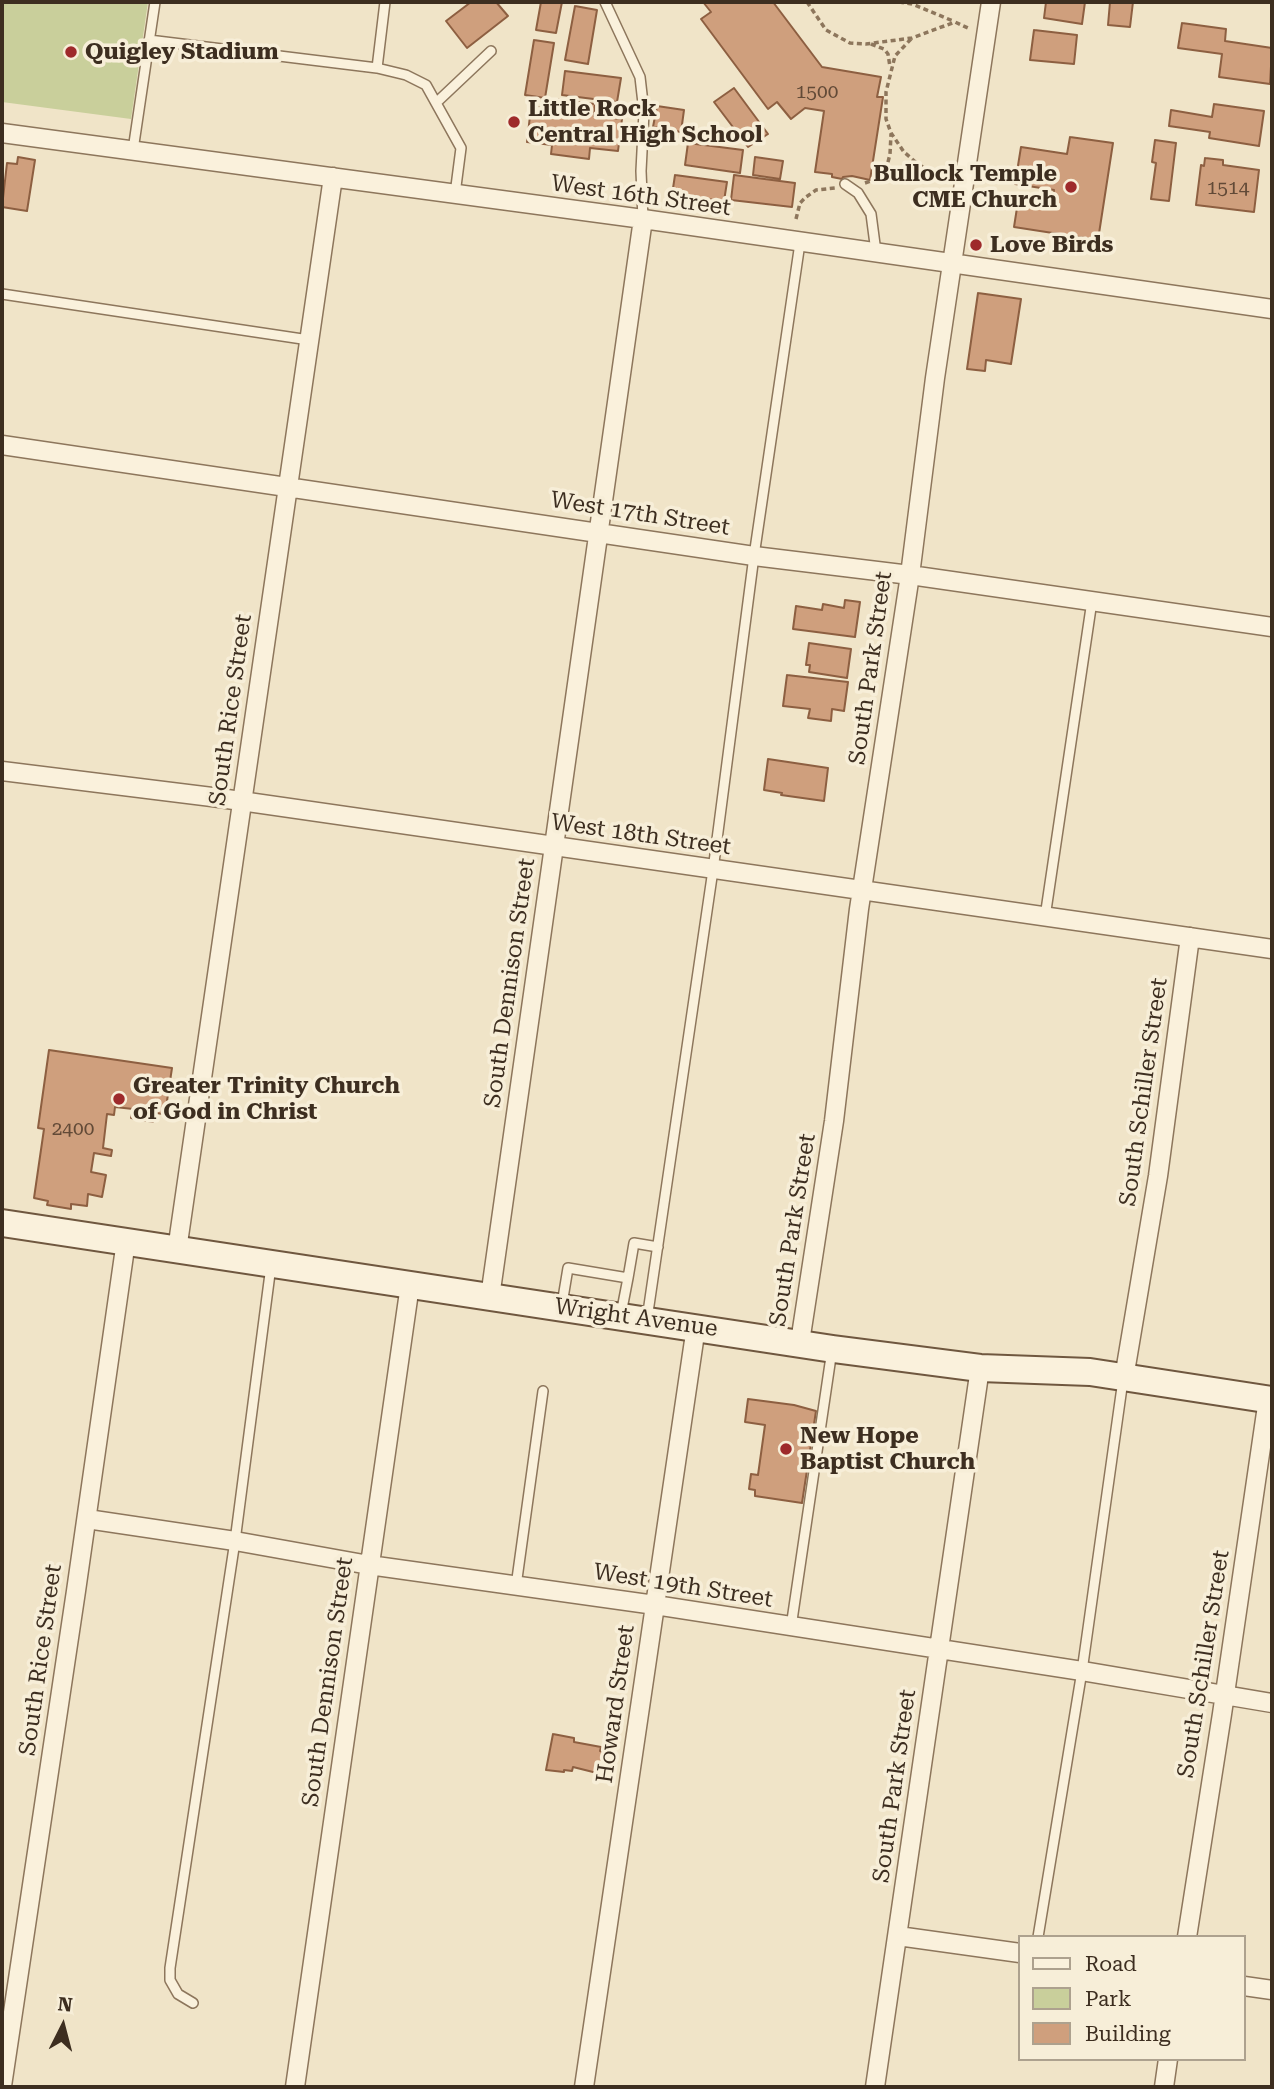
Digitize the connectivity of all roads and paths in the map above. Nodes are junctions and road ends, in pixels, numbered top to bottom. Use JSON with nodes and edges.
{"nodes":[{"id":1,"x":155,"y":2,"type":"edge"},
{"id":2,"x":385,"y":2,"type":"edge"},
{"id":3,"x":605,"y":2,"type":"edge"},
{"id":4,"x":807,"y":2,"type":"edge"},
{"id":5,"x":899,"y":2,"type":"edge"},
{"id":6,"x":991,"y":2,"type":"edge"},
{"id":7,"x":955,"y":22,"type":"junction"},
{"id":8,"x":987,"y":32,"type":"junction"},
{"id":9,"x":912,"y":38,"type":"junction"},
{"id":10,"x":149,"y":40,"type":"junction"},
{"id":11,"x":866,"y":44,"type":"junction"},
{"id":12,"x":491,"y":51,"type":"dead end"},
{"id":13,"x":377,"y":68,"type":"junction"},
{"id":14,"x":890,"y":71,"type":"junction"},
{"id":15,"x":879,"y":87,"type":"dead end"},
{"id":16,"x":887,"y":88,"type":"junction"},
{"id":17,"x":437,"y":102,"type":"junction"},
{"id":18,"x":2,"y":133,"type":"edge"},
{"id":19,"x":891,"y":133,"type":"junction"},
{"id":20,"x":132,"y":150,"type":"junction"},
{"id":21,"x":333,"y":177,"type":"junction"},
{"id":22,"x":963,"y":183,"type":"junction"},
{"id":23,"x":848,"y":186,"type":"junction"},
{"id":24,"x":455,"y":194,"type":"junction"},
{"id":25,"x":643,"y":219,"type":"junction"},
{"id":26,"x":796,"y":219,"type":"dead end"},
{"id":27,"x":800,"y":243,"type":"junction"},
{"id":28,"x":876,"y":252,"type":"junction"},
{"id":29,"x":953,"y":263,"type":"junction"},
{"id":30,"x":2,"y":294,"type":"edge"},
{"id":31,"x":1272,"y":309,"type":"edge"},
{"id":32,"x":309,"y":340,"type":"junction"},
{"id":33,"x":2,"y":445,"type":"edge"},
{"id":34,"x":288,"y":486,"type":"junction"},
{"id":35,"x":598,"y":532,"type":"junction"},
{"id":36,"x":754,"y":556,"type":"junction"},
{"id":37,"x":910,"y":575,"type":"junction"},
{"id":38,"x":1092,"y":601,"type":"junction"},
{"id":39,"x":1272,"y":627,"type":"edge"},
{"id":40,"x":2,"y":771,"type":"edge"},
{"id":41,"x":242,"y":802,"type":"junction"},
{"id":42,"x":554,"y":847,"type":"junction"},
{"id":43,"x":713,"y":870,"type":"junction"},
{"id":44,"x":862,"y":891,"type":"junction"},
{"id":45,"x":1045,"y":917,"type":"junction"},
{"id":46,"x":1190,"y":937,"type":"junction"},
{"id":47,"x":1272,"y":949,"type":"edge"},
{"id":48,"x":2,"y":1223,"type":"edge"},
{"id":49,"x":126,"y":1241,"type":"junction"},
{"id":50,"x":659,"y":1247,"type":"junction"},
{"id":51,"x":177,"y":1250,"type":"junction"},
{"id":52,"x":272,"y":1264,"type":"junction"},
{"id":53,"x":628,"y":1278,"type":"junction"},
{"id":54,"x":410,"y":1285,"type":"junction"},
{"id":55,"x":490,"y":1297,"type":"junction"},
{"id":56,"x":561,"y":1307,"type":"junction"},
{"id":57,"x":621,"y":1315,"type":"junction"},
{"id":58,"x":647,"y":1320,"type":"junction"},
{"id":59,"x":696,"y":1327,"type":"junction"},
{"id":60,"x":800,"y":1342,"type":"junction"},
{"id":61,"x":832,"y":1349,"type":"junction"},
{"id":62,"x":981,"y":1368,"type":"junction"},
{"id":63,"x":1124,"y":1378,"type":"junction"},
{"id":64,"x":543,"y":1391,"type":"dead end"},
{"id":65,"x":1270,"y":1399,"type":"edge"},
{"id":66,"x":87,"y":1519,"type":"junction"},
{"id":67,"x":235,"y":1541,"type":"junction"},
{"id":68,"x":369,"y":1565,"type":"junction"},
{"id":69,"x":516,"y":1586,"type":"junction"},
{"id":70,"x":655,"y":1605,"type":"junction"},
{"id":71,"x":792,"y":1626,"type":"junction"},
{"id":72,"x":940,"y":1650,"type":"junction"},
{"id":73,"x":1082,"y":1671,"type":"junction"},
{"id":74,"x":1225,"y":1695,"type":"junction"},
{"id":75,"x":1272,"y":1703,"type":"edge"},
{"id":76,"x":1038,"y":1935,"type":"edge"},
{"id":77,"x":1187,"y":1935,"type":"edge"},
{"id":78,"x":898,"y":1936,"type":"junction"},
{"id":79,"x":1018,"y":1953,"type":"edge"},
{"id":80,"x":1246,"y":1986,"type":"edge"},
{"id":81,"x":1272,"y":1990,"type":"edge"},
{"id":82,"x":193,"y":2003,"type":"dead end"},
{"id":83,"x":1168,"y":2061,"type":"edge"},
{"id":84,"x":2,"y":2086,"type":"edge"},
{"id":85,"x":295,"y":2087,"type":"edge"},
{"id":86,"x":584,"y":2087,"type":"edge"},
{"id":87,"x":875,"y":2087,"type":"edge"},
{"id":88,"x":1164,"y":2087,"type":"edge"}],
"edges":[{"from":1,"to":10,"type":"lane"},
{"from":2,"to":13,"type":"lane"},
{"from":3,"to":25,"type":"lane"},
{"from":4,"to":11,"type":"path"},
{"from":5,"to":7,"type":"path"},
{"from":6,"to":8,"type":"street","name":"South Park Street"},
{"from":7,"to":8,"type":"path"},
{"from":7,"to":9,"type":"path"},
{"from":8,"to":22,"type":"street","name":"South Park Street"},
{"from":9,"to":11,"type":"path"},
{"from":9,"to":14,"type":"path"},
{"from":10,"to":13,"type":"lane"},
{"from":10,"to":20,"type":"lane"},
{"from":11,"to":14,"type":"path"},
{"from":12,"to":17,"type":"lane"},
{"from":13,"to":17,"type":"lane"},
{"from":14,"to":16,"type":"path"},
{"from":15,"to":16,"type":"path"},
{"from":16,"to":19,"type":"path"},
{"from":17,"to":24,"type":"lane"},
{"from":18,"to":20,"type":"street","name":"West 16th Street"},
{"from":19,"to":22,"type":"path"},
{"from":19,"to":23,"type":"path"},
{"from":20,"to":21,"type":"street","name":"West 16th Street"},
{"from":21,"to":24,"type":"street","name":"West 16th Street"},
{"from":21,"to":32,"type":"street","name":"South Rice Street"},
{"from":22,"to":29,"type":"street","name":"South Park Street"},
{"from":23,"to":26,"type":"path"},
{"from":23,"to":28,"type":"lane"},
{"from":24,"to":25,"type":"street","name":"West 16th Street"},
{"from":25,"to":27,"type":"street","name":"West 16th Street"},
{"from":25,"to":35,"type":"street","name":"South Dennison Street"},
{"from":27,"to":28,"type":"street","name":"West 16th Street"},
{"from":27,"to":36,"type":"lane"},
{"from":28,"to":29,"type":"street","name":"West 16th Street"},
{"from":29,"to":31,"type":"street","name":"West 16th Street"},
{"from":29,"to":37,"type":"street","name":"South Park Street"},
{"from":30,"to":32,"type":"lane"},
{"from":32,"to":34,"type":"street","name":"South Rice Street"},
{"from":33,"to":34,"type":"street","name":"West 17th Street"},
{"from":34,"to":35,"type":"street","name":"West 17th Street"},
{"from":34,"to":41,"type":"street","name":"South Rice Street"},
{"from":35,"to":36,"type":"street","name":"West 17th Street"},
{"from":35,"to":42,"type":"street","name":"South Dennison Street"},
{"from":36,"to":37,"type":"street","name":"West 17th Street"},
{"from":36,"to":43,"type":"lane"},
{"from":37,"to":38,"type":"street","name":"West 17th Street"},
{"from":37,"to":44,"type":"street","name":"South Park Street"},
{"from":38,"to":39,"type":"street","name":"West 17th Street"},
{"from":38,"to":45,"type":"lane"},
{"from":40,"to":41,"type":"street","name":"West 18th Street"},
{"from":41,"to":42,"type":"street","name":"West 18th Street"},
{"from":41,"to":51,"type":"street","name":"South Rice Street"},
{"from":42,"to":43,"type":"street","name":"West 18th Street"},
{"from":42,"to":55,"type":"street","name":"South Dennison Street"},
{"from":43,"to":44,"type":"street","name":"West 18th Street"},
{"from":43,"to":50,"type":"lane"},
{"from":44,"to":45,"type":"street","name":"West 18th Street"},
{"from":44,"to":60,"type":"street","name":"South Park Street"},
{"from":45,"to":46,"type":"street","name":"West 18th Street"},
{"from":46,"to":47,"type":"street","name":"West 18th Street"},
{"from":46,"to":63,"type":"street","name":"South Schiller Street"},
{"from":48,"to":49,"type":"main road","name":"Wright Avenue"},
{"from":49,"to":51,"type":"main road","name":"Wright Avenue"},
{"from":49,"to":66,"type":"street","name":"South Rice Street"},
{"from":50,"to":53,"type":"lane"},
{"from":50,"to":58,"type":"lane"},
{"from":51,"to":52,"type":"main road","name":"Wright Avenue"},
{"from":52,"to":54,"type":"main road","name":"Wright Avenue"},
{"from":52,"to":67,"type":"lane"},
{"from":53,"to":56,"type":"lane"},
{"from":53,"to":57,"type":"lane"},
{"from":54,"to":55,"type":"main road","name":"Wright Avenue"},
{"from":54,"to":68,"type":"street","name":"South Dennison Street"},
{"from":55,"to":56,"type":"main road","name":"Wright Avenue"},
{"from":56,"to":57,"type":"main road","name":"Wright Avenue"},
{"from":57,"to":58,"type":"main road","name":"Wright Avenue"},
{"from":58,"to":59,"type":"main road","name":"Wright Avenue"},
{"from":59,"to":60,"type":"main road","name":"Wright Avenue"},
{"from":59,"to":70,"type":"street","name":"Howard Street"},
{"from":60,"to":61,"type":"main road","name":"Wright Avenue"},
{"from":61,"to":62,"type":"main road","name":"Wright Avenue"},
{"from":61,"to":71,"type":"lane"},
{"from":62,"to":63,"type":"main road","name":"Wright Avenue"},
{"from":62,"to":72,"type":"street","name":"South Park Street"},
{"from":63,"to":65,"type":"main road","name":"Wright Avenue"},
{"from":63,"to":73,"type":"lane"},
{"from":64,"to":69,"type":"lane"},
{"from":65,"to":74,"type":"street","name":"South Schiller Street"},
{"from":66,"to":67,"type":"street","name":"West 19th Street"},
{"from":66,"to":84,"type":"street","name":"South Rice Street"},
{"from":67,"to":68,"type":"street","name":"West 19th Street"},
{"from":67,"to":82,"type":"lane"},
{"from":68,"to":69,"type":"street","name":"West 19th Street"},
{"from":68,"to":85,"type":"street","name":"South Dennison Street"},
{"from":69,"to":70,"type":"street","name":"West 19th Street"},
{"from":70,"to":71,"type":"street","name":"West 19th Street"},
{"from":70,"to":86,"type":"street","name":"Howard Street"},
{"from":71,"to":72,"type":"street","name":"West 19th Street"},
{"from":72,"to":73,"type":"street","name":"West 19th Street"},
{"from":72,"to":78,"type":"street","name":"South Park Street"},
{"from":73,"to":74,"type":"street","name":"West 19th Street"},
{"from":73,"to":76,"type":"lane"},
{"from":74,"to":75,"type":"street","name":"West 19th Street"},
{"from":74,"to":77,"type":"street","name":"South Schiller Street"},
{"from":78,"to":79,"type":"street"},
{"from":78,"to":87,"type":"street","name":"South Park Street"},
{"from":80,"to":81,"type":"street"},
{"from":83,"to":88,"type":"street"}]}
